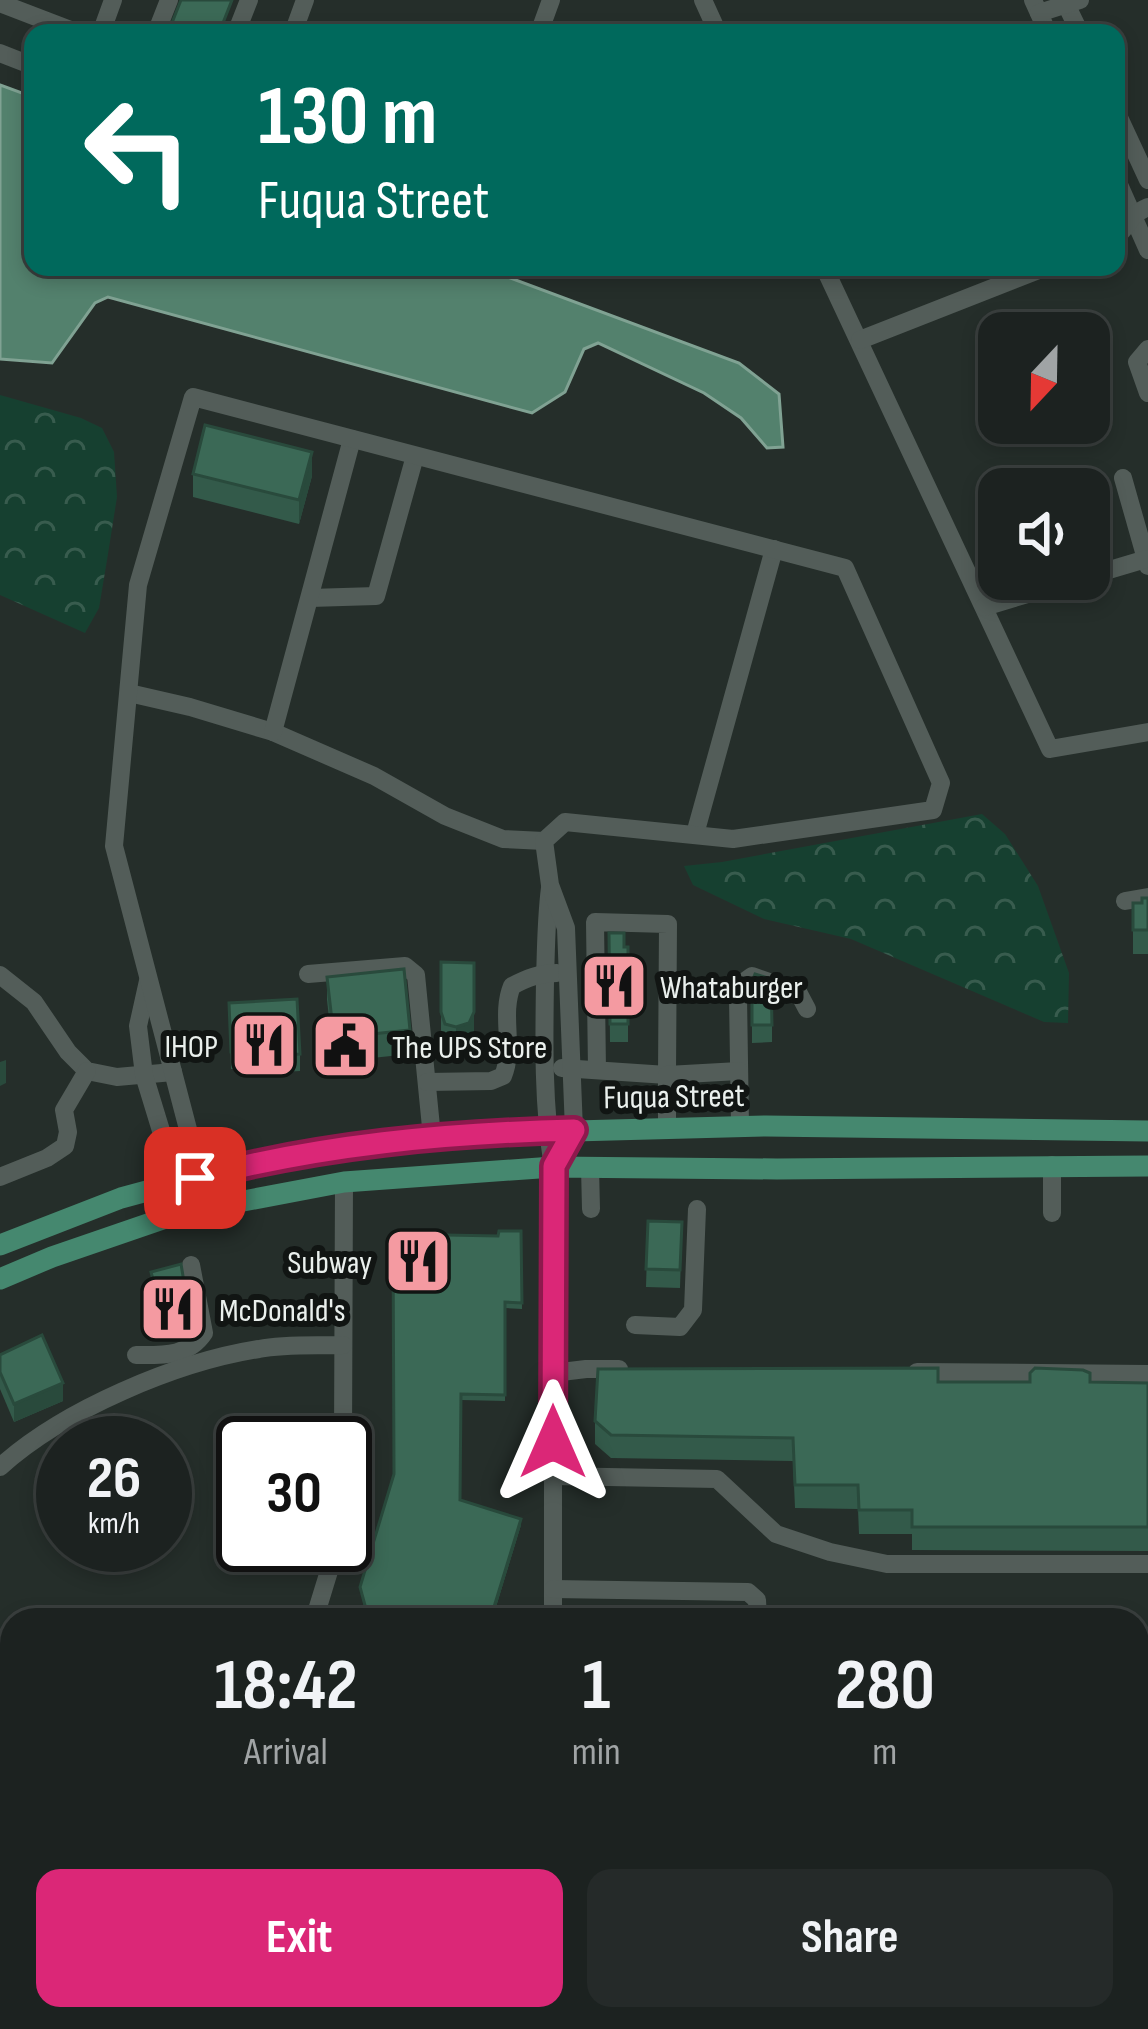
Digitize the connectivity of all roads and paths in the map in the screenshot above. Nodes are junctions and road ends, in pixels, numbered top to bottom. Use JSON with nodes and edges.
{"nodes":[{"id":1,"x":1070,"y":1,"type":"edge"},
{"id":2,"x":0,"y":3,"type":"edge"},
{"id":3,"x":1036,"y":7,"type":"edge"},
{"id":4,"x":55,"y":24,"type":"edge"},
{"id":5,"x":1125,"y":130,"type":"edge"},
{"id":6,"x":1148,"y":180,"type":"edge"},
{"id":7,"x":1140,"y":211,"type":"edge"},
{"id":8,"x":1148,"y":250,"type":"edge"},
{"id":9,"x":828,"y":276,"type":"edge"},
{"id":10,"x":1023,"y":276,"type":"edge"},
{"id":11,"x":860,"y":340,"type":"junction"},
{"id":12,"x":1148,"y":349,"type":"edge"},
{"id":13,"x":1148,"y":393,"type":"edge"},
{"id":14,"x":352,"y":439,"type":"junction"},
{"id":15,"x":415,"y":456,"type":"junction"},
{"id":16,"x":1123,"y":478,"type":"dead end"},
{"id":17,"x":774,"y":549,"type":"junction"},
{"id":18,"x":1147,"y":563,"type":"edge"},
{"id":19,"x":1110,"y":571,"type":"edge"},
{"id":20,"x":310,"y":598,"type":"junction"},
{"id":21,"x":1008,"y":600,"type":"edge"},
{"id":22,"x":985,"y":607,"type":"junction"},
{"id":23,"x":129,"y":693,"type":"junction"},
{"id":24,"x":274,"y":732,"type":"junction"},
{"id":25,"x":1148,"y":732,"type":"edge"},
{"id":26,"x":695,"y":834,"type":"junction"},
{"id":27,"x":544,"y":841,"type":"junction"},
{"id":28,"x":1148,"y":897,"type":"edge"},
{"id":29,"x":1125,"y":901,"type":"dead end"},
{"id":30,"x":553,"y":911,"type":"junction"},
{"id":31,"x":546,"y":973,"type":"junction"},
{"id":32,"x":308,"y":974,"type":"dead end"},
{"id":33,"x":568,"y":974,"type":"junction"},
{"id":34,"x":0,"y":975,"type":"edge"},
{"id":35,"x":149,"y":976,"type":"junction"},
{"id":36,"x":807,"y":1009,"type":"dead end"},
{"id":37,"x":545,"y":1068,"type":"junction"},
{"id":38,"x":572,"y":1068,"type":"junction"},
{"id":39,"x":597,"y":1070,"type":"junction"},
{"id":40,"x":87,"y":1071,"type":"junction"},
{"id":41,"x":739,"y":1071,"type":"junction"},
{"id":42,"x":173,"y":1072,"type":"junction"},
{"id":43,"x":144,"y":1075,"type":"junction"},
{"id":44,"x":668,"y":1075,"type":"junction"},
{"id":45,"x":427,"y":1082,"type":"junction"},
{"id":46,"x":740,"y":1126,"type":"junction"},
{"id":47,"x":668,"y":1128,"type":"junction"},
{"id":48,"x":547,"y":1130,"type":"junction"},
{"id":49,"x":574,"y":1130,"type":"junction"},
{"id":50,"x":1050,"y":1131,"type":"junction"},
{"id":51,"x":1148,"y":1131,"type":"edge"},
{"id":52,"x":432,"y":1137,"type":"junction"},
{"id":53,"x":332,"y":1148,"type":"junction"},
{"id":54,"x":554,"y":1166,"type":"junction"},
{"id":55,"x":1052,"y":1166,"type":"junction"},
{"id":56,"x":1148,"y":1166,"type":"edge"},
{"id":57,"x":590,"y":1167,"type":"junction"},
{"id":58,"x":0,"y":1177,"type":"edge"},
{"id":59,"x":186,"y":1180,"type":"junction"},
{"id":60,"x":344,"y":1182,"type":"junction"},
{"id":61,"x":203,"y":1209,"type":"junction"},
{"id":62,"x":591,"y":1209,"type":"dead end"},
{"id":63,"x":697,"y":1209,"type":"dead end"},
{"id":64,"x":1052,"y":1213,"type":"dead end"},
{"id":65,"x":0,"y":1245,"type":"edge"},
{"id":66,"x":191,"y":1265,"type":"dead end"},
{"id":67,"x":0,"y":1279,"type":"edge"},
{"id":68,"x":635,"y":1325,"type":"dead end"},
{"id":69,"x":343,"y":1345,"type":"junction"},
{"id":70,"x":136,"y":1355,"type":"dead end"},
{"id":71,"x":635,"y":1369,"type":"edge"},
{"id":72,"x":890,"y":1372,"type":"edge"},
{"id":73,"x":553,"y":1373,"type":"junction"},
{"id":74,"x":1148,"y":1374,"type":"edge"},
{"id":75,"x":343,"y":1416,"type":"edge"},
{"id":76,"x":0,"y":1467,"type":"edge"},
{"id":77,"x":553,"y":1476,"type":"junction"},
{"id":78,"x":1148,"y":1564,"type":"edge"},
{"id":79,"x":329,"y":1572,"type":"edge"},
{"id":80,"x":553,"y":1588,"type":"junction"},
{"id":81,"x":318,"y":1608,"type":"edge"},
{"id":82,"x":553,"y":1608,"type":"edge"},
{"id":83,"x":757,"y":1608,"type":"edge"}],
"edges":[{"from":1,"to":3,"type":"street"},
{"from":2,"to":4,"type":"street"},
{"from":5,"to":6,"type":"street"},
{"from":7,"to":8,"type":"street"},
{"from":9,"to":11,"type":"street"},
{"from":10,"to":11,"type":"street"},
{"from":11,"to":22,"type":"street"},
{"from":12,"to":13,"type":"street"},
{"from":14,"to":15,"type":"street"},
{"from":14,"to":20,"type":"street"},
{"from":14,"to":23,"type":"street"},
{"from":15,"to":17,"type":"street"},
{"from":15,"to":20,"type":"street"},
{"from":16,"to":18,"type":"street"},
{"from":17,"to":26,"type":"street"},
{"from":17,"to":26,"type":"street"},
{"from":18,"to":19,"type":"street"},
{"from":20,"to":24,"type":"street"},
{"from":21,"to":22,"type":"street"},
{"from":22,"to":25,"type":"street"},
{"from":23,"to":24,"type":"street"},
{"from":23,"to":35,"type":"street"},
{"from":24,"to":27,"type":"street"},
{"from":26,"to":27,"type":"street"},
{"from":27,"to":30,"type":"street"},
{"from":28,"to":29,"type":"street"},
{"from":30,"to":31,"type":"street"},
{"from":30,"to":33,"type":"street"},
{"from":31,"to":33,"type":"street"},
{"from":31,"to":37,"type":"street"},
{"from":31,"to":45,"type":"street"},
{"from":32,"to":45,"type":"street"},
{"from":33,"to":38,"type":"street"},
{"from":34,"to":40,"type":"street"},
{"from":35,"to":42,"type":"street"},
{"from":35,"to":43,"type":"street"},
{"from":36,"to":41,"type":"street"},
{"from":37,"to":38,"type":"street"},
{"from":37,"to":48,"type":"street"},
{"from":38,"to":39,"type":"street"},
{"from":38,"to":49,"type":"street"},
{"from":39,"to":44,"type":"street"},
{"from":39,"to":44,"type":"street"},
{"from":40,"to":43,"type":"street"},
{"from":40,"to":58,"type":"street"},
{"from":41,"to":44,"type":"street"},
{"from":41,"to":46,"type":"street"},
{"from":42,"to":43,"type":"street"},
{"from":42,"to":59,"type":"street"},
{"from":43,"to":59,"type":"street"},
{"from":44,"to":47,"type":"street"},
{"from":45,"to":52,"type":"street"},
{"from":46,"to":47,"type":"main road","name":"Fuqua Street"},
{"from":46,"to":50,"type":"main road","name":"Fuqua Street"},
{"from":47,"to":49,"type":"main road","name":"Fuqua Street"},
{"from":48,"to":49,"type":"main road","name":"Fuqua Street"},
{"from":48,"to":52,"type":"main road","name":"Fuqua Street"},
{"from":48,"to":54,"type":"street"},
{"from":49,"to":54,"type":"street"},
{"from":50,"to":51,"type":"main road","name":"Fuqua Street"},
{"from":50,"to":55,"type":"main road"},
{"from":52,"to":53,"type":"main road","name":"Fuqua Street"},
{"from":53,"to":59,"type":"main road","name":"Fuqua Street"},
{"from":53,"to":60,"type":"main road"},
{"from":54,"to":57,"type":"main road"},
{"from":54,"to":60,"type":"main road"},
{"from":54,"to":73,"type":"street"},
{"from":55,"to":56,"type":"main road"},
{"from":55,"to":57,"type":"main road"},
{"from":55,"to":64,"type":"street"},
{"from":57,"to":62,"type":"street"},
{"from":59,"to":61,"type":"main road"},
{"from":59,"to":65,"type":"main road","name":"Fuqua Street"},
{"from":60,"to":61,"type":"main road"},
{"from":60,"to":69,"type":"street"},
{"from":61,"to":67,"type":"main road"},
{"from":63,"to":68,"type":"street"},
{"from":66,"to":70,"type":"street"},
{"from":69,"to":75,"type":"street"},
{"from":69,"to":76,"type":"street"},
{"from":71,"to":73,"type":"street"},
{"from":72,"to":74,"type":"street"},
{"from":73,"to":77,"type":"street"},
{"from":77,"to":78,"type":"street"},
{"from":77,"to":80,"type":"street"},
{"from":79,"to":81,"type":"street"},
{"from":80,"to":82,"type":"street"},
{"from":80,"to":83,"type":"street"}]}
